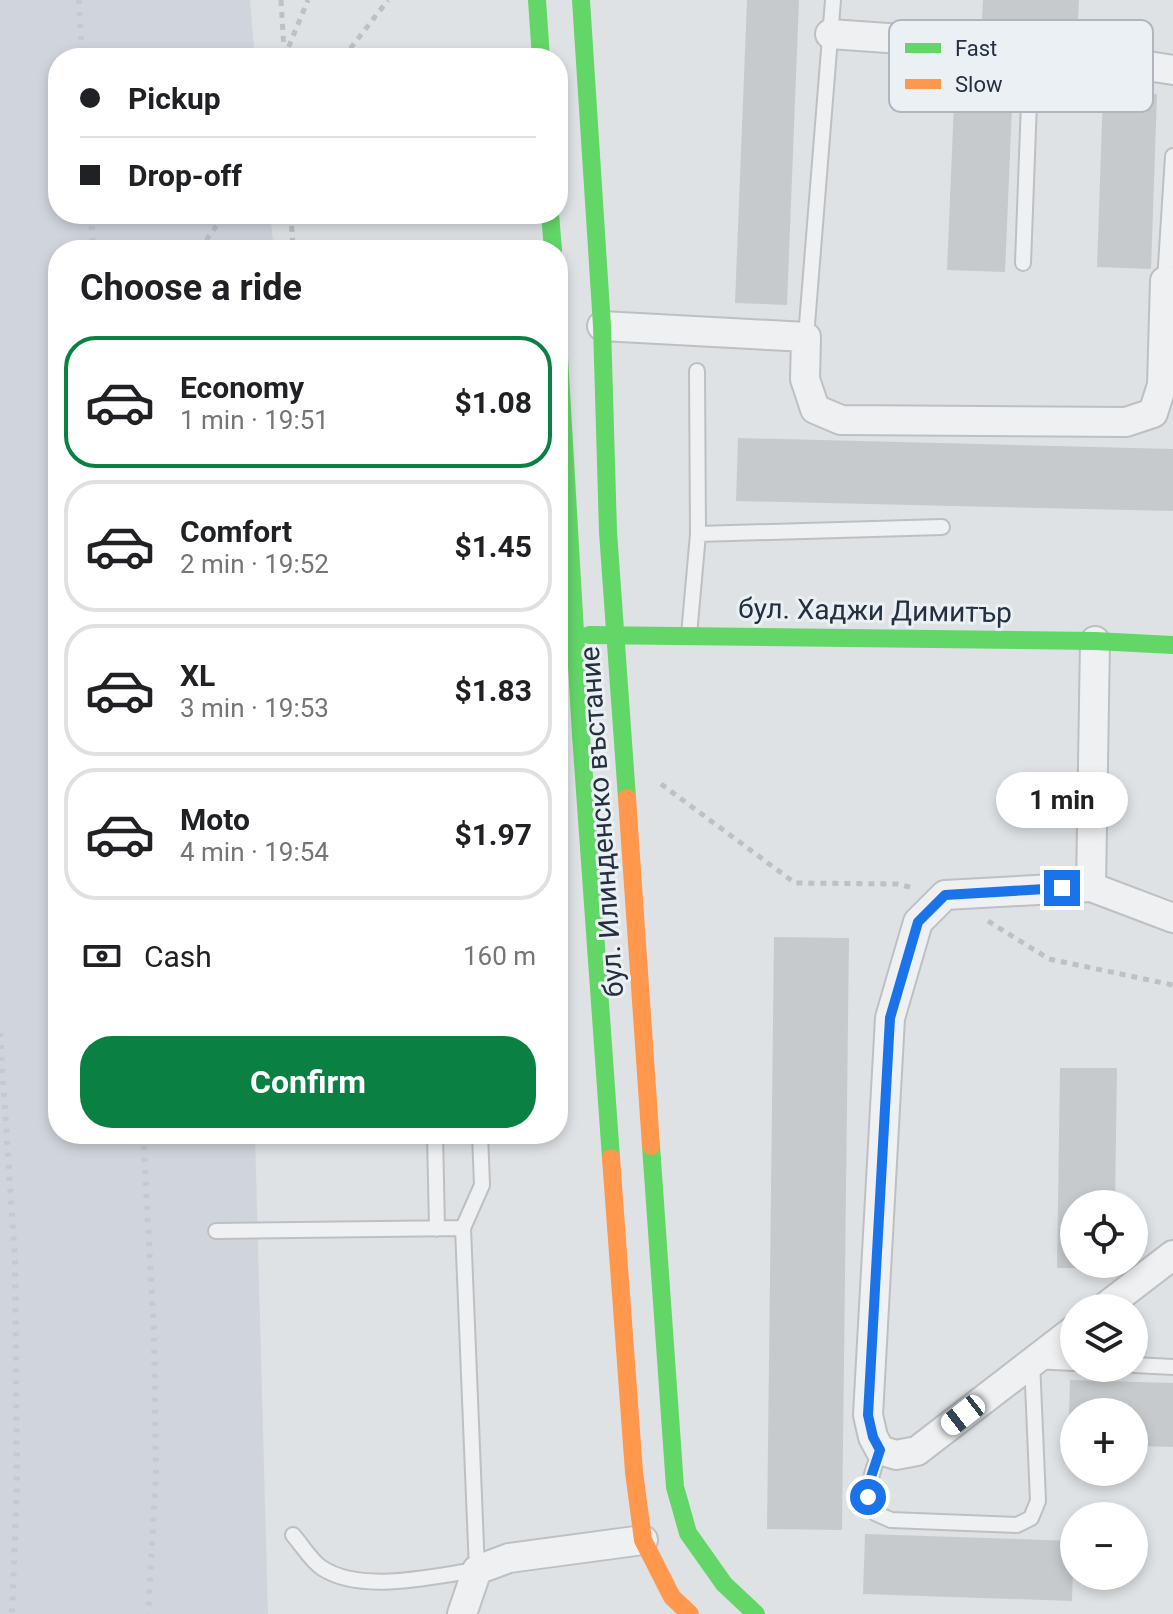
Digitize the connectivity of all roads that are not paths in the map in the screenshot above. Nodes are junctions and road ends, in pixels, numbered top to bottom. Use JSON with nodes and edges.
{"nodes":[{"id":1,"x":537,"y":0,"type":"edge"},
{"id":2,"x":581,"y":0,"type":"edge"},
{"id":3,"x":833,"y":0,"type":"edge"},
{"id":4,"x":830,"y":34,"type":"junction"},
{"id":5,"x":889,"y":38,"type":"edge"},
{"id":6,"x":540,"y":48,"type":"edge"},
{"id":7,"x":1153,"y":67,"type":"edge"},
{"id":8,"x":1173,"y":70,"type":"edge"},
{"id":9,"x":1029,"y":112,"type":"edge"},
{"id":10,"x":1173,"y":156,"type":"edge"},
{"id":11,"x":1023,"y":263,"type":"dead end"},
{"id":12,"x":1169,"y":282,"type":"edge"},
{"id":13,"x":602,"y":326,"type":"junction"},
{"id":14,"x":806,"y":337,"type":"junction"},
{"id":15,"x":697,"y":371,"type":"dead end"},
{"id":16,"x":568,"y":421,"type":"edge"},
{"id":17,"x":942,"y":527,"type":"dead end"},
{"id":18,"x":582,"y":534,"type":"edge"},
{"id":19,"x":698,"y":534,"type":"junction"},
{"id":20,"x":615,"y":635,"type":"junction"},
{"id":21,"x":575,"y":636,"type":"junction"},
{"id":22,"x":689,"y":636,"type":"junction"},
{"id":23,"x":1095,"y":641,"type":"junction"},
{"id":24,"x":1173,"y":645,"type":"edge"},
{"id":25,"x":596,"y":735,"type":"junction"},
{"id":26,"x":1091,"y":887,"type":"junction"},
{"id":27,"x":1173,"y":919,"type":"edge"},
{"id":28,"x":435,"y":1144,"type":"edge"},
{"id":29,"x":480,"y":1144,"type":"edge"},
{"id":30,"x":463,"y":1228,"type":"junction"},
{"id":31,"x":437,"y":1229,"type":"junction"},
{"id":32,"x":216,"y":1231,"type":"dead end"},
{"id":33,"x":1173,"y":1255,"type":"edge"},
{"id":34,"x":1122,"y":1294,"type":"edge"},
{"id":35,"x":1060,"y":1340,"type":"edge"},
{"id":36,"x":1032,"y":1361,"type":"junction"},
{"id":37,"x":1060,"y":1362,"type":"edge"},
{"id":38,"x":1148,"y":1366,"type":"edge"},
{"id":39,"x":1173,"y":1367,"type":"edge"},
{"id":40,"x":880,"y":1450,"type":"junction"},
{"id":41,"x":293,"y":1535,"type":"dead end"},
{"id":42,"x":643,"y":1540,"type":"junction"},
{"id":43,"x":477,"y":1570,"type":"junction"},
{"id":44,"x":469,"y":1610,"type":"edge"},
{"id":45,"x":690,"y":1614,"type":"edge"},
{"id":46,"x":756,"y":1614,"type":"edge"}],
"edges":[{"from":1,"to":6,"type":"main road"},
{"from":2,"to":13,"type":"main road","name":"бул. Илинденско въстание"},
{"from":3,"to":4,"type":"lane"},
{"from":4,"to":5,"type":"street"},
{"from":4,"to":14,"type":"lane"},
{"from":7,"to":8,"type":"street"},
{"from":9,"to":11,"type":"lane"},
{"from":10,"to":12,"type":"lane"},
{"from":12,"to":14,"type":"street"},
{"from":13,"to":14,"type":"street"},
{"from":13,"to":18,"type":"main road","name":"бул. Илинденско въстание"},
{"from":15,"to":19,"type":"lane"},
{"from":16,"to":18,"type":"main road","name":"бул. Илинденско въстание"},
{"from":17,"to":19,"type":"lane"},
{"from":18,"to":20,"type":"main road","name":"бул. Илинденско въстание"},
{"from":18,"to":21,"type":"main road","name":"бул. Илинденско въстание"},
{"from":19,"to":22,"type":"lane"},
{"from":20,"to":21,"type":"main road","name":"бул. Хаджи Димитър"},
{"from":20,"to":22,"type":"main road","name":"бул. Хаджи Димитър"},
{"from":20,"to":25,"type":"main road","name":"бул. Илинденско въстание"},
{"from":21,"to":25,"type":"main road","name":"бул. Илинденско въстание"},
{"from":22,"to":23,"type":"main road","name":"бул. Хаджи Димитър"},
{"from":23,"to":24,"type":"main road","name":"бул. Хаджи Димитър"},
{"from":23,"to":26,"type":"street"},
{"from":25,"to":42,"type":"main road","name":"бул. Илинденско въстание"},
{"from":25,"to":46,"type":"main road","name":"бул. Илинденско въстание"},
{"from":26,"to":27,"type":"street"},
{"from":26,"to":40,"type":"street"},
{"from":28,"to":31,"type":"lane"},
{"from":29,"to":30,"type":"lane"},
{"from":30,"to":31,"type":"lane"},
{"from":30,"to":43,"type":"lane"},
{"from":31,"to":32,"type":"lane"},
{"from":33,"to":34,"type":"street"},
{"from":35,"to":36,"type":"street"},
{"from":36,"to":37,"type":"lane"},
{"from":36,"to":40,"type":"street"},
{"from":36,"to":40,"type":"lane"},
{"from":38,"to":39,"type":"lane"},
{"from":41,"to":43,"type":"lane"},
{"from":42,"to":43,"type":"street"},
{"from":42,"to":45,"type":"main road","name":"бул. Илинденско въстание"},
{"from":43,"to":44,"type":"street"}]}
